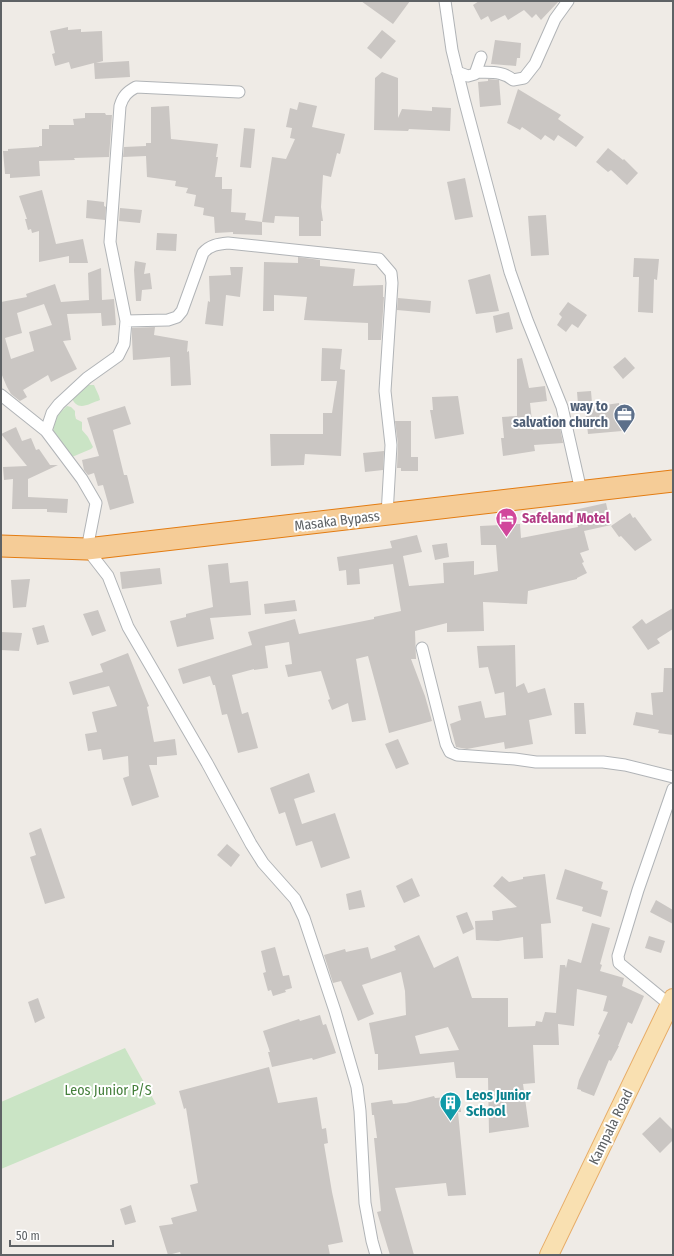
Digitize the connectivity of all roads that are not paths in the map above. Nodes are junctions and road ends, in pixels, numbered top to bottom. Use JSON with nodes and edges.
{"nodes":[{"id":1,"x":445,"y":1,"type":"edge"},
{"id":2,"x":568,"y":1,"type":"edge"},
{"id":3,"x":481,"y":57,"type":"dead end"},
{"id":4,"x":457,"y":72,"type":"junction"},
{"id":5,"x":476,"y":72,"type":"junction"},
{"id":6,"x":239,"y":92,"type":"dead end"},
{"id":7,"x":126,"y":320,"type":"junction"},
{"id":8,"x":1,"y":395,"type":"edge"},
{"id":9,"x":46,"y":431,"type":"junction"},
{"id":10,"x":673,"y":481,"type":"edge"},
{"id":11,"x":581,"y":491,"type":"junction"},
{"id":12,"x":388,"y":515,"type":"junction"},
{"id":13,"x":1,"y":546,"type":"edge"},
{"id":14,"x":87,"y":549,"type":"junction"},
{"id":15,"x":422,"y":648,"type":"dead end"},
{"id":16,"x":673,"y":777,"type":"edge"},
{"id":17,"x":673,"y":789,"type":"edge"},
{"id":18,"x":671,"y":1001,"type":"edge"},
{"id":19,"x":376,"y":1255,"type":"edge"},
{"id":20,"x":549,"y":1255,"type":"edge"}],
"edges":[{"from":1,"to":4,"type":"street"},
{"from":2,"to":5,"type":"street"},
{"from":3,"to":5,"type":"street"},
{"from":4,"to":5,"type":"street"},
{"from":4,"to":11,"type":"street"},
{"from":6,"to":7,"type":"street"},
{"from":7,"to":9,"type":"street"},
{"from":7,"to":12,"type":"street"},
{"from":8,"to":9,"type":"street"},
{"from":9,"to":14,"type":"street"},
{"from":10,"to":11,"type":"highway","name":"Masaka Bypass"},
{"from":11,"to":12,"type":"highway","name":"Masaka Bypass"},
{"from":12,"to":14,"type":"highway","name":"Masaka Bypass"},
{"from":13,"to":14,"type":"highway","name":"Masaka Bypass"},
{"from":14,"to":19,"type":"street"},
{"from":15,"to":16,"type":"street"},
{"from":17,"to":18,"type":"street"},
{"from":18,"to":20,"type":"main road","name":"Kampala Road"}]}
